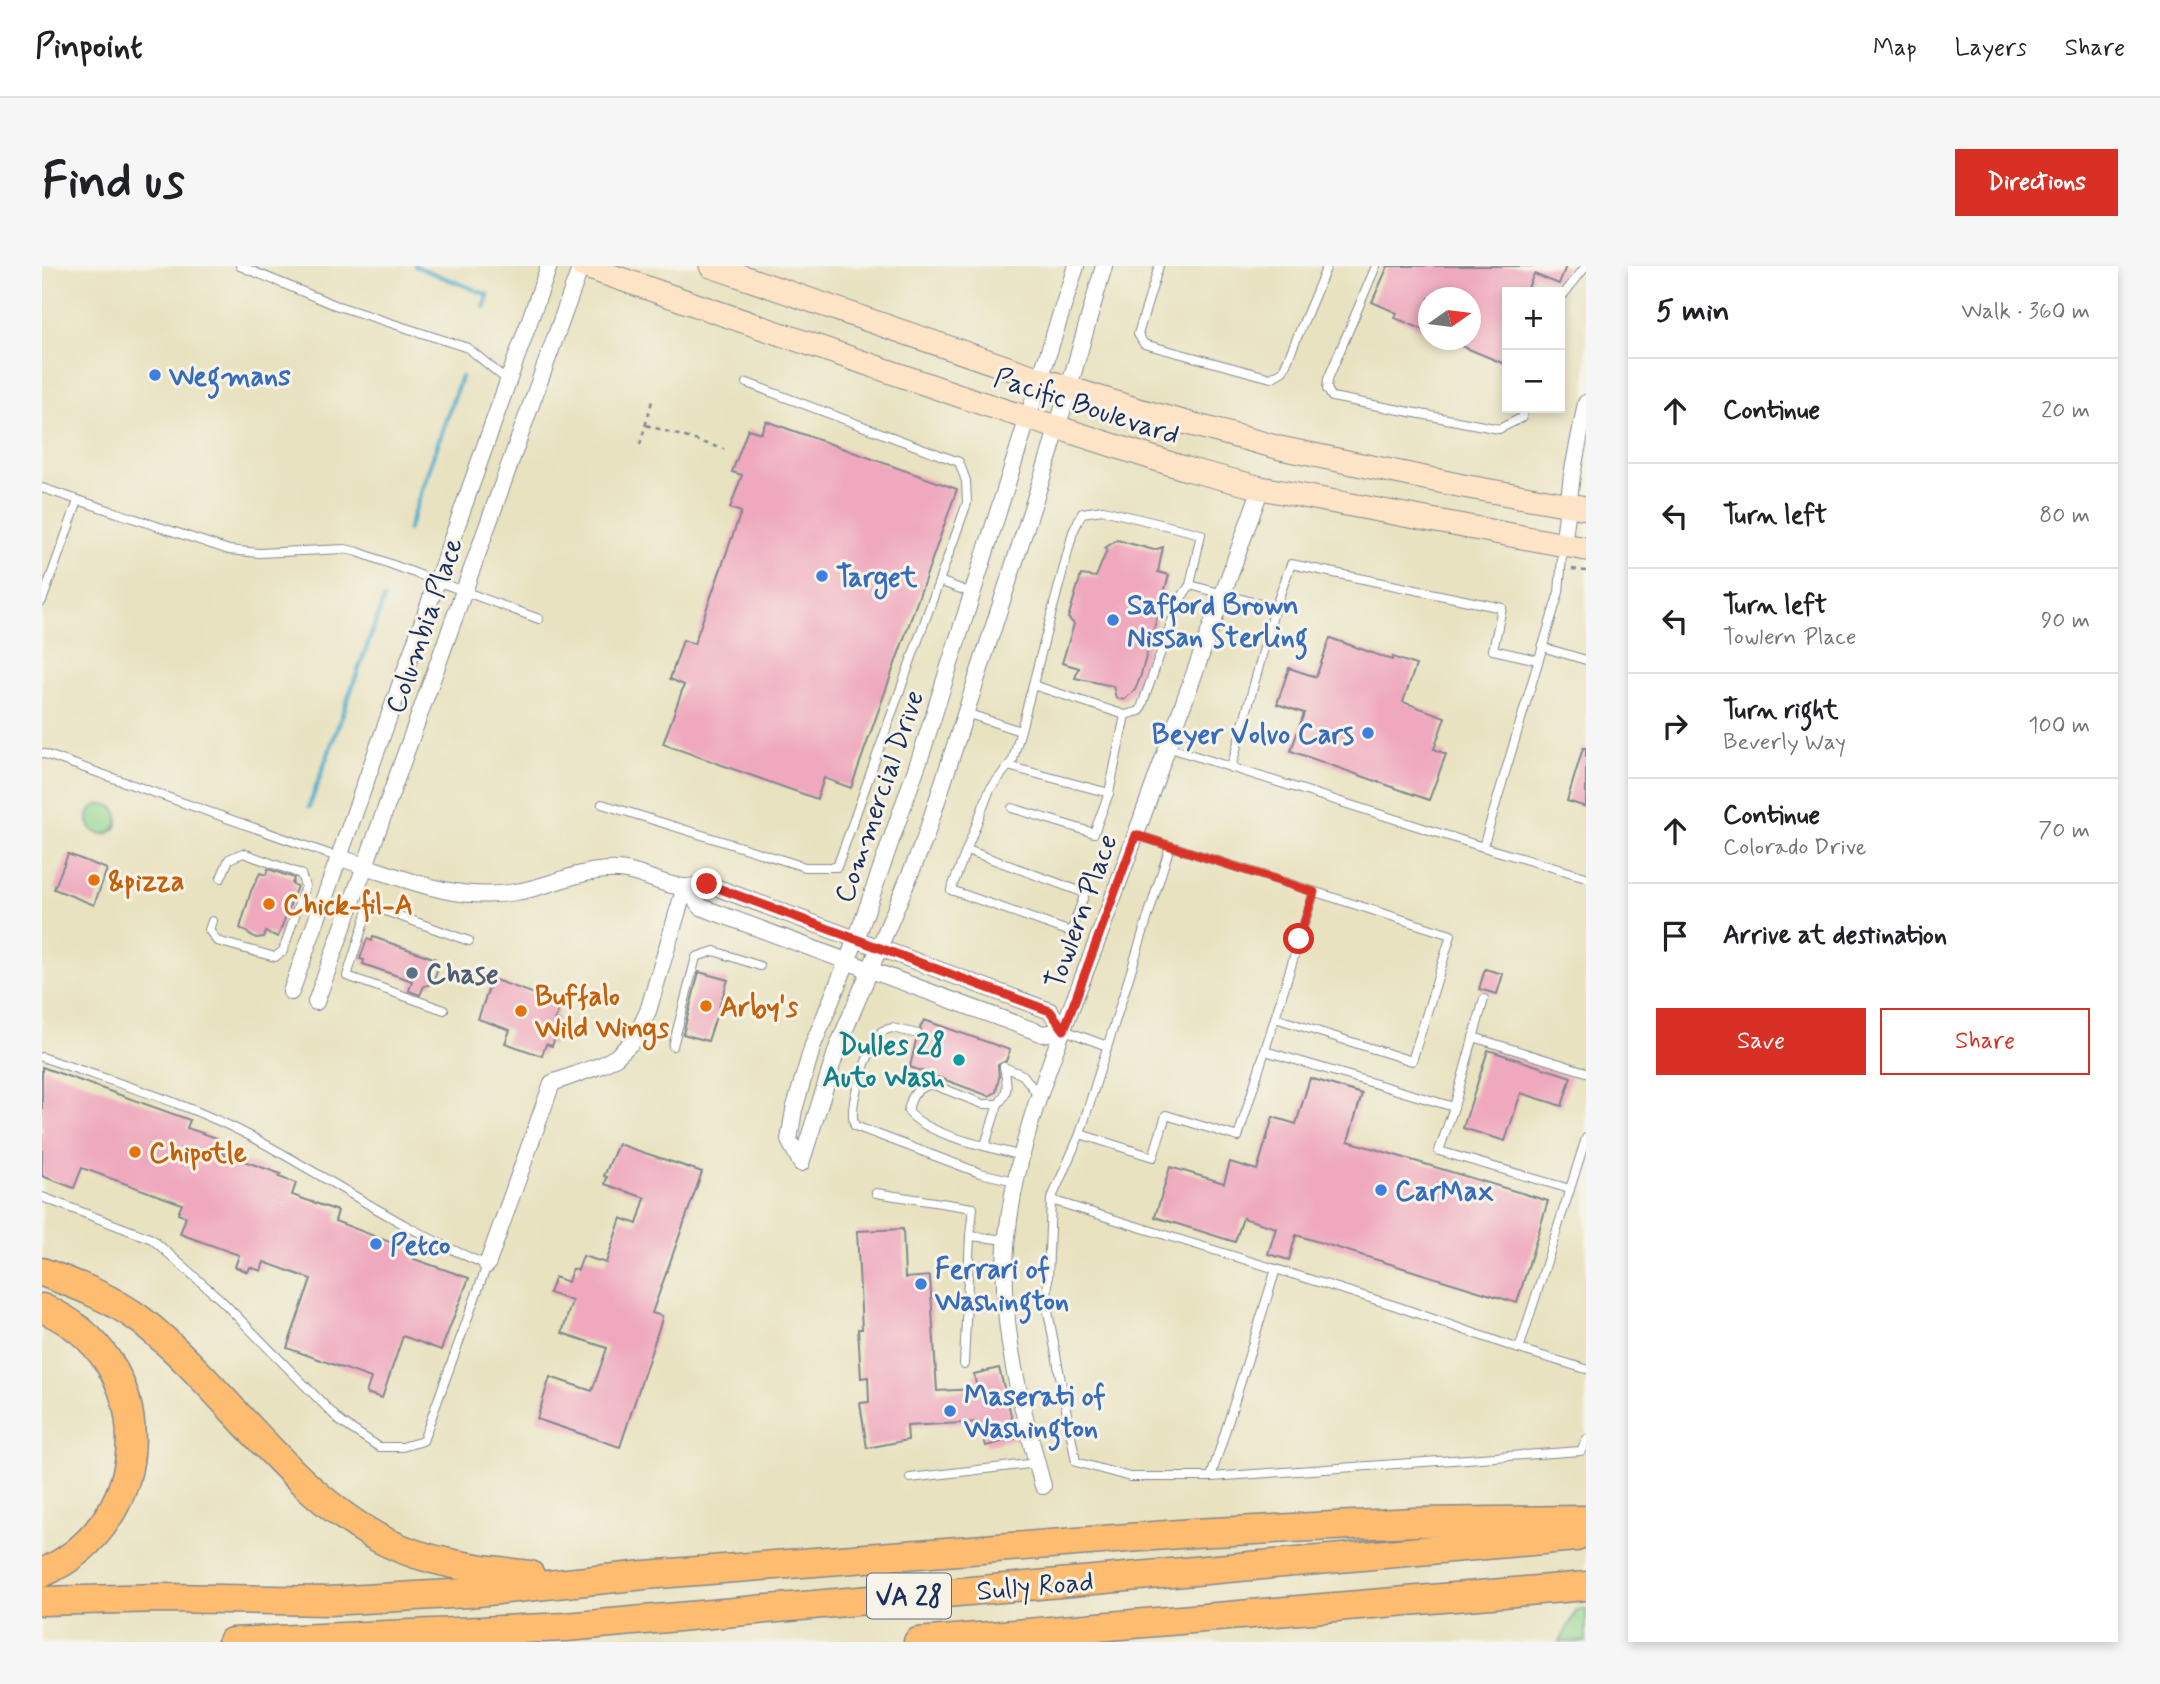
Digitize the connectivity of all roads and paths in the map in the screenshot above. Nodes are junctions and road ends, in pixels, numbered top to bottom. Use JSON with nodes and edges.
{"nodes":[{"id":1,"x":240,"y":266,"type":"edge"},
{"id":2,"x":549,"y":266,"type":"edge"},
{"id":3,"x":582,"y":266,"type":"edge"},
{"id":4,"x":711,"y":266,"type":"edge"},
{"id":5,"x":1076,"y":266,"type":"edge"},
{"id":6,"x":1104,"y":266,"type":"edge"},
{"id":7,"x":1160,"y":266,"type":"edge"},
{"id":8,"x":1327,"y":266,"type":"edge"},
{"id":9,"x":1376,"y":266,"type":"edge"},
{"id":10,"x":1586,"y":266,"type":"edge"},
{"id":11,"x":1565,"y":293,"type":"edge"},
{"id":12,"x":1040,"y":379,"type":"junction"},
{"id":13,"x":509,"y":381,"type":"junction"},
{"id":14,"x":747,"y":383,"type":"dead end"},
{"id":15,"x":1067,"y":387,"type":"junction"},
{"id":16,"x":652,"y":401,"type":"dead end"},
{"id":17,"x":1586,"y":403,"type":"edge"},
{"id":18,"x":1523,"y":413,"type":"edge"},
{"id":19,"x":1027,"y":418,"type":"junction"},
{"id":20,"x":646,"y":425,"type":"junction"},
{"id":21,"x":1056,"y":426,"type":"junction"},
{"id":22,"x":640,"y":445,"type":"dead end"},
{"id":23,"x":724,"y":449,"type":"dead end"},
{"id":24,"x":42,"y":488,"type":"edge"},
{"id":25,"x":1261,"y":488,"type":"junction"},
{"id":26,"x":78,"y":501,"type":"junction"},
{"id":27,"x":1577,"y":507,"type":"edge"},
{"id":28,"x":1563,"y":546,"type":"junction"},
{"id":29,"x":1586,"y":549,"type":"edge"},
{"id":30,"x":438,"y":581,"type":"junction"},
{"id":31,"x":939,"y":582,"type":"junction"},
{"id":32,"x":1190,"y":584,"type":"junction"},
{"id":33,"x":463,"y":590,"type":"junction"},
{"id":34,"x":973,"y":593,"type":"junction"},
{"id":35,"x":1223,"y":594,"type":"junction"},
{"id":36,"x":42,"y":601,"type":"edge"},
{"id":37,"x":1275,"y":608,"type":"junction"},
{"id":38,"x":540,"y":619,"type":"dead end"},
{"id":39,"x":1542,"y":647,"type":"junction"},
{"id":40,"x":1538,"y":660,"type":"junction"},
{"id":41,"x":1586,"y":660,"type":"edge"},
{"id":42,"x":1033,"y":685,"type":"junction"},
{"id":43,"x":967,"y":713,"type":"junction"},
{"id":44,"x":1125,"y":715,"type":"junction"},
{"id":45,"x":1020,"y":731,"type":"junction"},
{"id":46,"x":1167,"y":747,"type":"junction"},
{"id":47,"x":42,"y":753,"type":"edge"},
{"id":48,"x":1008,"y":766,"type":"junction"},
{"id":49,"x":1231,"y":768,"type":"junction"},
{"id":50,"x":1109,"y":793,"type":"junction"},
{"id":51,"x":602,"y":804,"type":"dead end"},
{"id":52,"x":1012,"y":808,"type":"dead end"},
{"id":53,"x":1136,"y":835,"type":"junction"},
{"id":54,"x":1170,"y":846,"type":"junction"},
{"id":55,"x":1483,"y":847,"type":"junction"},
{"id":56,"x":967,"y":850,"type":"junction"},
{"id":57,"x":340,"y":858,"type":"junction"},
{"id":58,"x":366,"y":866,"type":"junction"},
{"id":59,"x":1586,"y":877,"type":"edge"},
{"id":60,"x":221,"y":878,"type":"dead end"},
{"id":61,"x":685,"y":887,"type":"junction"},
{"id":62,"x":1314,"y":892,"type":"junction"},
{"id":63,"x":212,"y":921,"type":"dead end"},
{"id":64,"x":857,"y":937,"type":"junction"},
{"id":65,"x":469,"y":941,"type":"dead end"},
{"id":66,"x":881,"y":947,"type":"junction"},
{"id":67,"x":847,"y":962,"type":"junction"},
{"id":68,"x":760,"y":967,"type":"dead end"},
{"id":69,"x":870,"y":970,"type":"junction"},
{"id":70,"x":291,"y":992,"type":"dead end"},
{"id":71,"x":1484,"y":999,"type":"dead end"},
{"id":72,"x":316,"y":1002,"type":"dead end"},
{"id":73,"x":444,"y":1010,"type":"dead end"},
{"id":74,"x":1275,"y":1018,"type":"junction"},
{"id":75,"x":1064,"y":1030,"type":"junction"},
{"id":76,"x":918,"y":1034,"type":"dead end"},
{"id":77,"x":1473,"y":1037,"type":"junction"},
{"id":78,"x":673,"y":1046,"type":"dead end"},
{"id":79,"x":1107,"y":1046,"type":"junction"},
{"id":80,"x":1265,"y":1051,"type":"junction"},
{"id":81,"x":42,"y":1057,"type":"edge"},
{"id":82,"x":1586,"y":1072,"type":"edge"},
{"id":83,"x":1040,"y":1098,"type":"junction"},
{"id":84,"x":998,"y":1104,"type":"junction"},
{"id":85,"x":1454,"y":1107,"type":"junction"},
{"id":86,"x":1080,"y":1134,"type":"junction"},
{"id":87,"x":1586,"y":1138,"type":"edge"},
{"id":88,"x":985,"y":1145,"type":"junction"},
{"id":89,"x":1022,"y":1156,"type":"junction"},
{"id":90,"x":1015,"y":1181,"type":"junction"},
{"id":91,"x":1570,"y":1189,"type":"junction"},
{"id":92,"x":876,"y":1193,"type":"dead end"},
{"id":93,"x":42,"y":1197,"type":"edge"},
{"id":94,"x":1051,"y":1200,"type":"junction"},
{"id":95,"x":970,"y":1236,"type":"junction"},
{"id":96,"x":1007,"y":1240,"type":"junction"},
{"id":97,"x":487,"y":1265,"type":"junction"},
{"id":98,"x":1276,"y":1269,"type":"junction"},
{"id":99,"x":42,"y":1272,"type":"edge"},
{"id":100,"x":42,"y":1308,"type":"edge"},
{"id":101,"x":1519,"y":1349,"type":"junction"},
{"id":102,"x":964,"y":1364,"type":"dead end"},
{"id":103,"x":1586,"y":1369,"type":"edge"},
{"id":104,"x":1586,"y":1440,"type":"edge"},
{"id":105,"x":1037,"y":1463,"type":"junction"},
{"id":106,"x":1211,"y":1477,"type":"junction"},
{"id":107,"x":910,"y":1478,"type":"dead end"},
{"id":108,"x":1042,"y":1486,"type":"dead end"},
{"id":109,"x":1586,"y":1520,"type":"edge"},
{"id":110,"x":1586,"y":1536,"type":"edge"},
{"id":111,"x":42,"y":1573,"type":"edge"},
{"id":112,"x":645,"y":1575,"type":"junction"},
{"id":113,"x":1586,"y":1586,"type":"edge"},
{"id":114,"x":42,"y":1601,"type":"edge"},
{"id":115,"x":232,"y":1642,"type":"edge"},
{"id":116,"x":918,"y":1642,"type":"edge"}],
"edges":[{"from":1,"to":13,"type":"lane"},
{"from":2,"to":13,"type":"street","name":"Columbia Place"},
{"from":3,"to":19,"type":"main road","name":"Pacific Boulevard"},
{"from":3,"to":33,"type":"street","name":"Columbia Place"},
{"from":4,"to":12,"type":"main road","name":"Pacific Boulevard"},
{"from":5,"to":12,"type":"street","name":"Commercial Drive"},
{"from":6,"to":15,"type":"street","name":"Commercial Drive"},
{"from":7,"to":8,"type":"lane"},
{"from":9,"to":18,"type":"lane"},
{"from":10,"to":11,"type":"lane"},
{"from":12,"to":15,"type":"main road","name":"Pacific Boulevard"},
{"from":12,"to":19,"type":"street","name":"Commercial Drive"},
{"from":13,"to":30,"type":"street","name":"Columbia Place"},
{"from":14,"to":31,"type":"lane"},
{"from":15,"to":21,"type":"street","name":"Commercial Drive"},
{"from":15,"to":27,"type":"main road","name":"Pacific Boulevard"},
{"from":16,"to":20,"type":"path"},
{"from":17,"to":27,"type":"street"},
{"from":19,"to":21,"type":"main road","name":"Pacific Boulevard"},
{"from":19,"to":34,"type":"street","name":"Commercial Drive"},
{"from":20,"to":22,"type":"path"},
{"from":20,"to":23,"type":"path"},
{"from":21,"to":25,"type":"main road","name":"Pacific Boulevard"},
{"from":21,"to":43,"type":"street","name":"Commercial Drive"},
{"from":24,"to":26,"type":"lane"},
{"from":25,"to":28,"type":"main road","name":"Pacific Boulevard"},
{"from":25,"to":35,"type":"street","name":"Towlern Place"},
{"from":26,"to":30,"type":"lane"},
{"from":26,"to":36,"type":"lane"},
{"from":27,"to":28,"type":"street"},
{"from":28,"to":29,"type":"main road","name":"Pacific Boulevard"},
{"from":28,"to":39,"type":"lane"},
{"from":30,"to":33,"type":"lane"},
{"from":30,"to":57,"type":"street","name":"Columbia Place"},
{"from":31,"to":34,"type":"lane"},
{"from":31,"to":51,"type":"lane"},
{"from":32,"to":35,"type":"lane"},
{"from":32,"to":42,"type":"lane"},
{"from":32,"to":44,"type":"lane"},
{"from":33,"to":38,"type":"lane"},
{"from":33,"to":58,"type":"street","name":"Columbia Place"},
{"from":34,"to":64,"type":"street","name":"Commercial Drive"},
{"from":35,"to":37,"type":"lane"},
{"from":35,"to":46,"type":"street","name":"Towlern Place"},
{"from":37,"to":40,"type":"lane"},
{"from":37,"to":49,"type":"lane"},
{"from":39,"to":40,"type":"lane"},
{"from":39,"to":41,"type":"lane"},
{"from":40,"to":55,"type":"lane"},
{"from":42,"to":44,"type":"lane"},
{"from":42,"to":45,"type":"lane"},
{"from":43,"to":45,"type":"lane"},
{"from":43,"to":66,"type":"street","name":"Commercial Drive"},
{"from":44,"to":50,"type":"lane"},
{"from":45,"to":48,"type":"lane"},
{"from":46,"to":49,"type":"lane"},
{"from":46,"to":53,"type":"street","name":"Towlern Place"},
{"from":47,"to":57,"type":"lane"},
{"from":48,"to":50,"type":"lane"},
{"from":48,"to":56,"type":"lane"},
{"from":49,"to":55,"type":"lane"},
{"from":50,"to":52,"type":"lane"},
{"from":53,"to":54,"type":"lane"},
{"from":53,"to":75,"type":"street","name":"Towlern Place"},
{"from":54,"to":62,"type":"lane"},
{"from":54,"to":79,"type":"lane"},
{"from":55,"to":59,"type":"lane"},
{"from":56,"to":56,"type":"lane"},
{"from":57,"to":58,"type":"street"},
{"from":57,"to":70,"type":"street","name":"Columbia Place"},
{"from":58,"to":61,"type":"street"},
{"from":58,"to":72,"type":"street","name":"Columbia Place"},
{"from":60,"to":63,"type":"lane"},
{"from":61,"to":64,"type":"street"},
{"from":61,"to":67,"type":"street"},
{"from":61,"to":97,"type":"street"},
{"from":62,"to":74,"type":"lane"},
{"from":62,"to":74,"type":"lane"},
{"from":64,"to":66,"type":"street"},
{"from":64,"to":67,"type":"street","name":"Commercial Drive"},
{"from":65,"to":73,"type":"lane"},
{"from":66,"to":69,"type":"street","name":"Commercial Drive"},
{"from":66,"to":75,"type":"street"},
{"from":67,"to":69,"type":"street"},
{"from":67,"to":69,"type":"street","name":"Commercial Drive"},
{"from":68,"to":78,"type":"lane"},
{"from":69,"to":75,"type":"street"},
{"from":71,"to":77,"type":"lane"},
{"from":74,"to":80,"type":"lane"},
{"from":75,"to":79,"type":"lane"},
{"from":75,"to":83,"type":"street","name":"Towlern Place"},
{"from":76,"to":90,"type":"lane"},
{"from":77,"to":82,"type":"lane"},
{"from":77,"to":85,"type":"lane"},
{"from":79,"to":86,"type":"lane"},
{"from":80,"to":85,"type":"lane"},
{"from":80,"to":86,"type":"lane"},
{"from":81,"to":97,"type":"lane"},
{"from":83,"to":84,"type":"lane"},
{"from":83,"to":89,"type":"street","name":"Towlern Place"},
{"from":84,"to":88,"type":"lane"},
{"from":84,"to":88,"type":"lane"},
{"from":85,"to":91,"type":"lane"},
{"from":86,"to":94,"type":"lane"},
{"from":87,"to":91,"type":"lane"},
{"from":88,"to":89,"type":"lane"},
{"from":89,"to":90,"type":"street","name":"Towlern Place"},
{"from":90,"to":96,"type":"street","name":"Towlern Place"},
{"from":91,"to":101,"type":"lane"},
{"from":92,"to":95,"type":"lane"},
{"from":93,"to":97,"type":"lane"},
{"from":94,"to":98,"type":"lane"},
{"from":94,"to":106,"type":"lane"},
{"from":95,"to":96,"type":"lane"},
{"from":95,"to":102,"type":"lane"},
{"from":96,"to":105,"type":"street","name":"Towlern Place"},
{"from":98,"to":101,"type":"lane"},
{"from":98,"to":106,"type":"lane"},
{"from":99,"to":112,"type":"highway"},
{"from":100,"to":111,"type":"highway"},
{"from":101,"to":103,"type":"lane"},
{"from":104,"to":106,"type":"lane"},
{"from":105,"to":107,"type":"lane"},
{"from":105,"to":108,"type":"street","name":"Towlern Place"},
{"from":109,"to":112,"type":"highway"},
{"from":110,"to":115,"type":"highway","name":"Sully Road","number":"VA 28"},
{"from":112,"to":114,"type":"highway"},
{"from":113,"to":116,"type":"highway","name":"Sully Road","number":"VA 28"}]}
